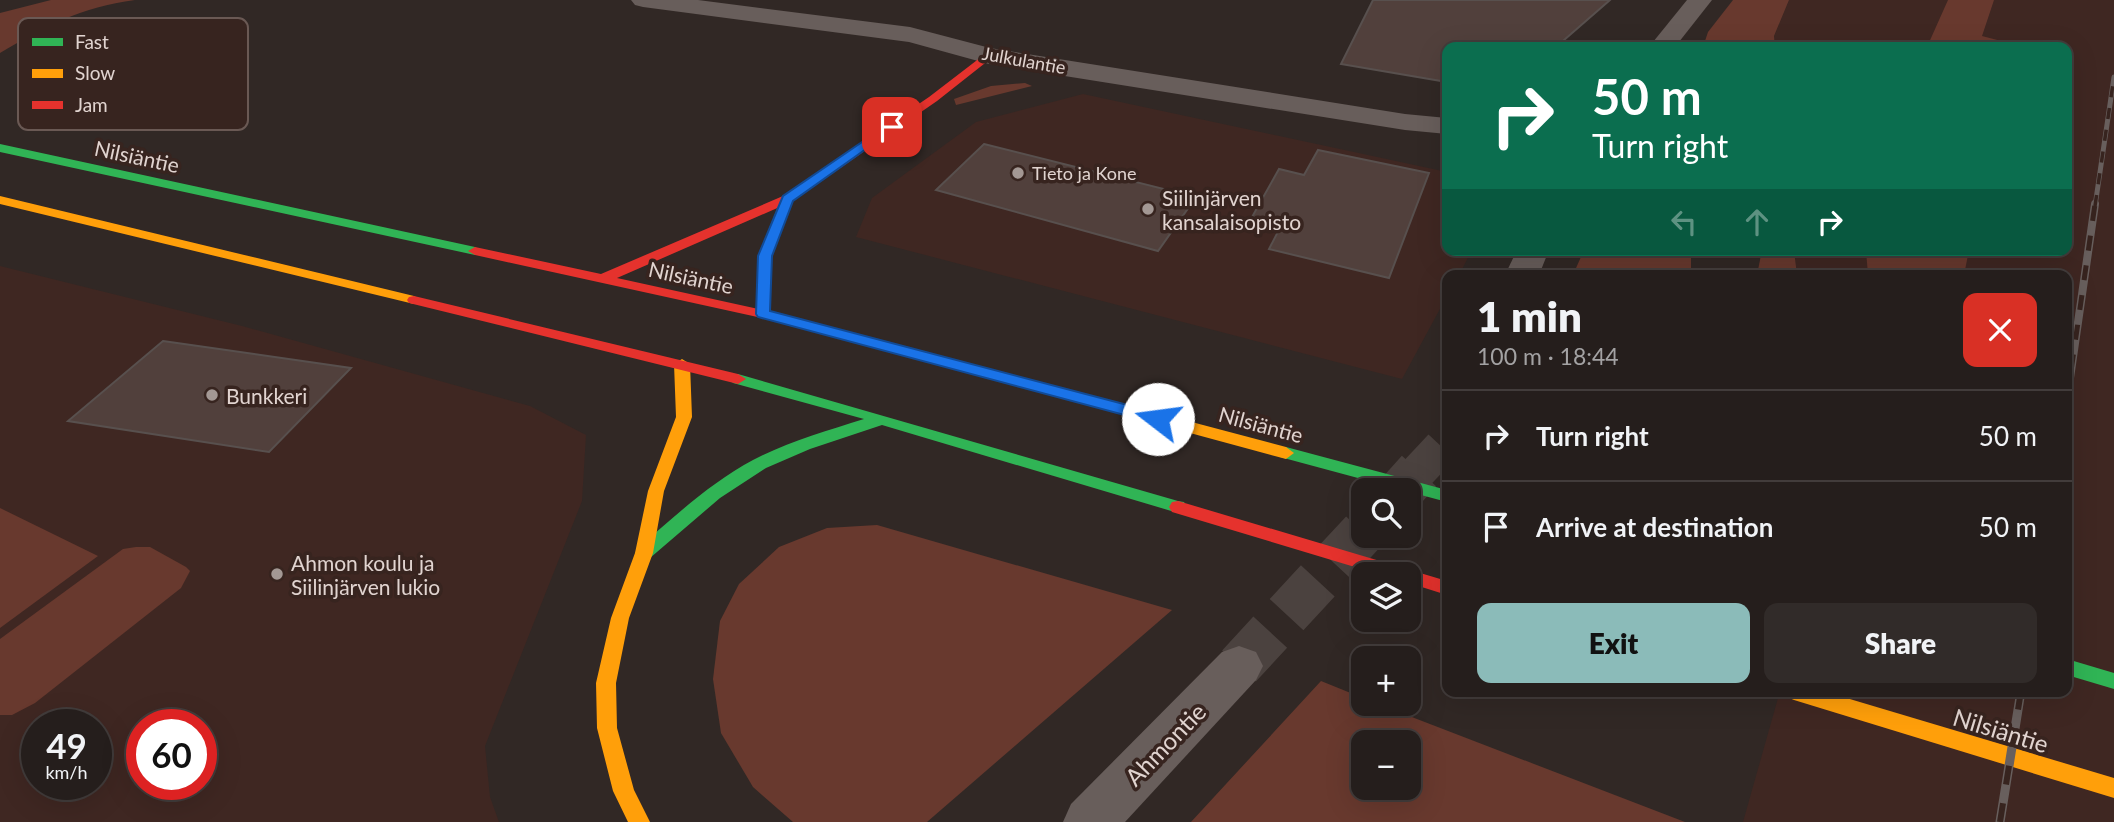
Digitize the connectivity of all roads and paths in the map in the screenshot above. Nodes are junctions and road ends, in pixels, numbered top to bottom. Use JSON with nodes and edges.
{"nodes":[{"id":1,"x":642,"y":0,"type":"edge"},
{"id":2,"x":1700,"y":0,"type":"edge"},
{"id":3,"x":1666,"y":42,"type":"edge"},
{"id":4,"x":989,"y":56,"type":"junction"},
{"id":5,"x":1405,"y":122,"type":"junction"},
{"id":6,"x":1442,"y":126,"type":"edge"},
{"id":7,"x":1442,"y":133,"type":"edge"},
{"id":8,"x":0,"y":148,"type":"edge"},
{"id":9,"x":787,"y":199,"type":"junction"},
{"id":10,"x":0,"y":200,"type":"edge"},
{"id":11,"x":602,"y":279,"type":"junction"},
{"id":12,"x":763,"y":314,"type":"junction"},
{"id":13,"x":682,"y":364,"type":"junction"},
{"id":14,"x":881,"y":419,"type":"junction"},
{"id":15,"x":1442,"y":495,"type":"edge"},
{"id":16,"x":644,"y":553,"type":"junction"},
{"id":17,"x":1362,"y":562,"type":"edge"},
{"id":18,"x":1421,"y":580,"type":"edge"},
{"id":19,"x":1442,"y":586,"type":"edge"},
{"id":20,"x":1240,"y":666,"type":"tunnel mouth"},
{"id":21,"x":2072,"y":668,"type":"edge"},
{"id":22,"x":2114,"y":681,"type":"edge"},
{"id":23,"x":1814,"y":697,"type":"edge"},
{"id":24,"x":2114,"y":788,"type":"edge"},
{"id":25,"x":639,"y":822,"type":"edge"},
{"id":26,"x":1090,"y":822,"type":"edge"}],
"edges":[{"from":1,"to":4,"type":"street","name":"Julkulantie"},
{"from":2,"to":3,"type":"street"},
{"from":4,"to":5,"type":"street","name":"Julkulantie"},
{"from":4,"to":9,"type":"main road"},
{"from":5,"to":6,"type":"street","name":"Julkulantie"},
{"from":5,"to":7,"type":"street","name":"Julkulantie"},
{"from":8,"to":11,"type":"main road","name":"Nilsiäntie"},
{"from":9,"to":11,"type":"main road"},
{"from":9,"to":12,"type":"main road"},
{"from":10,"to":13,"type":"main road"},
{"from":11,"to":12,"type":"main road","name":"Nilsiäntie"},
{"from":12,"to":15,"type":"main road","name":"Nilsiäntie"},
{"from":13,"to":14,"type":"main road"},
{"from":13,"to":16,"type":"main road"},
{"from":14,"to":16,"type":"main road"},
{"from":14,"to":17,"type":"main road"},
{"from":16,"to":25,"type":"main road"},
{"from":18,"to":19,"type":"main road"},
{"from":20,"to":26,"type":"street","name":"Ahmontie"},
{"from":21,"to":22,"type":"main road"},
{"from":23,"to":24,"type":"main road","name":"Nilsiäntie"}]}
